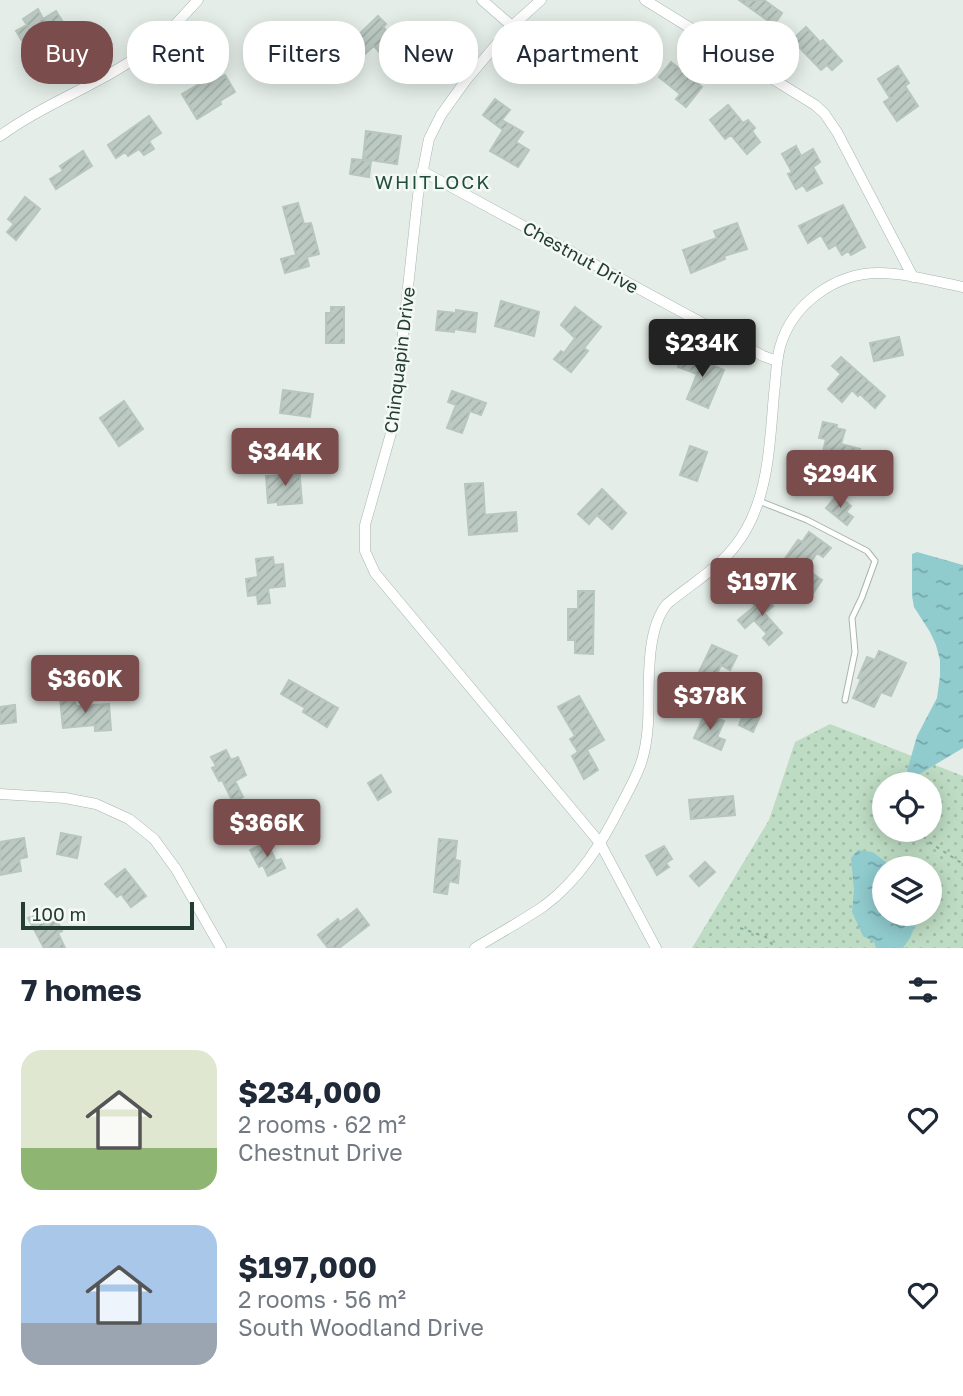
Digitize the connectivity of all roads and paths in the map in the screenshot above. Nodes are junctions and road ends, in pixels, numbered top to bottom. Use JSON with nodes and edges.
{"nodes":[{"id":1,"x":198,"y":0,"type":"edge"},
{"id":2,"x":482,"y":0,"type":"edge"},
{"id":3,"x":541,"y":0,"type":"edge"},
{"id":4,"x":645,"y":0,"type":"edge"},
{"id":5,"x":506,"y":21,"type":"edge"},
{"id":6,"x":518,"y":21,"type":"edge"},
{"id":7,"x":492,"y":49,"type":"edge"},
{"id":8,"x":0,"y":136,"type":"edge"},
{"id":9,"x":422,"y":171,"type":"junction"},
{"id":10,"x":913,"y":277,"type":"junction"},
{"id":11,"x":963,"y":287,"type":"edge"},
{"id":12,"x":778,"y":361,"type":"junction"},
{"id":13,"x":759,"y":502,"type":"junction"},
{"id":14,"x":845,"y":700,"type":"dead end"},
{"id":15,"x":0,"y":794,"type":"edge"},
{"id":16,"x":929,"y":842,"type":"edge"},
{"id":17,"x":600,"y":843,"type":"junction"},
{"id":18,"x":963,"y":864,"type":"edge"},
{"id":19,"x":740,"y":928,"type":"dead end"},
{"id":20,"x":221,"y":948,"type":"edge"},
{"id":21,"x":475,"y":948,"type":"edge"},
{"id":22,"x":656,"y":948,"type":"edge"},
{"id":23,"x":775,"y":948,"type":"edge"}],
"edges":[{"from":1,"to":8,"type":"street"},
{"from":2,"to":5,"type":"street"},
{"from":3,"to":6,"type":"street","name":"Chinquapin Drive"},
{"from":4,"to":10,"type":"street"},
{"from":7,"to":9,"type":"street","name":"Chinquapin Drive"},
{"from":9,"to":12,"type":"street","name":"Chestnut Drive"},
{"from":9,"to":17,"type":"street","name":"Chinquapin Drive"},
{"from":10,"to":11,"type":"street"},
{"from":10,"to":12,"type":"street"},
{"from":12,"to":13,"type":"street"},
{"from":13,"to":14,"type":"lane"},
{"from":13,"to":17,"type":"street"},
{"from":15,"to":20,"type":"street"},
{"from":16,"to":18,"type":"path"},
{"from":17,"to":21,"type":"street"},
{"from":17,"to":22,"type":"street","name":"Chinquapin Drive"},
{"from":19,"to":23,"type":"path"}]}
